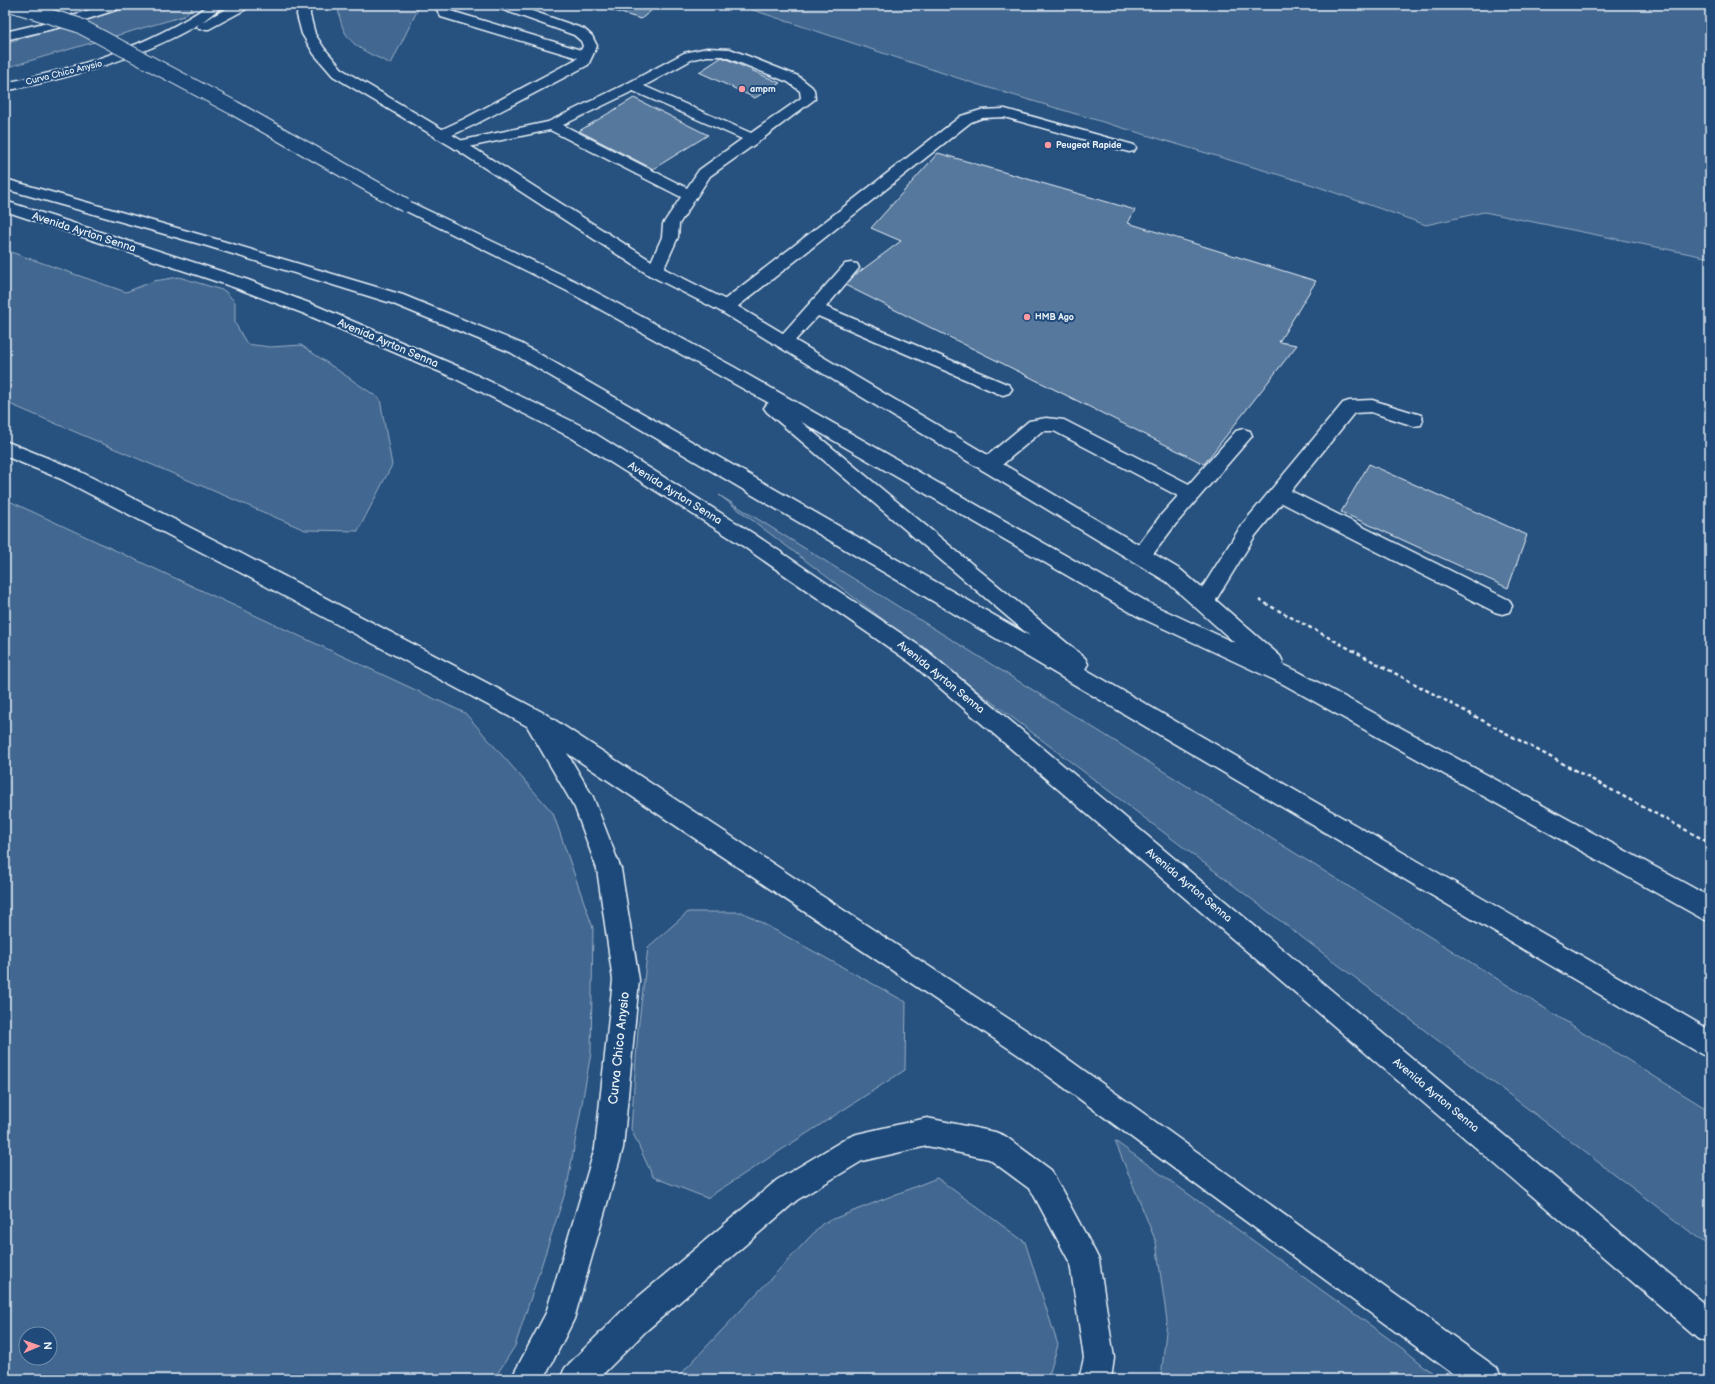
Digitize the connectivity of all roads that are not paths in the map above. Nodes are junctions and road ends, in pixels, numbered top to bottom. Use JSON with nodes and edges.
{"nodes":[{"id":1,"x":13,"y":5,"type":"edge"},
{"id":2,"x":117,"y":5,"type":"edge"},
{"id":3,"x":242,"y":5,"type":"edge"},
{"id":4,"x":304,"y":5,"type":"edge"},
{"id":5,"x":446,"y":5,"type":"edge"},
{"id":6,"x":503,"y":5,"type":"edge"},
{"id":7,"x":212,"y":9,"type":"edge"},
{"id":8,"x":5,"y":36,"type":"edge"},
{"id":9,"x":139,"y":50,"type":"junction"},
{"id":10,"x":586,"y":56,"type":"junction"},
{"id":11,"x":633,"y":86,"type":"junction"},
{"id":12,"x":5,"y":87,"type":"edge"},
{"id":13,"x":552,"y":125,"type":"junction"},
{"id":14,"x":441,"y":135,"type":"junction"},
{"id":15,"x":753,"y":139,"type":"junction"},
{"id":16,"x":459,"y":145,"type":"junction"},
{"id":17,"x":1129,"y":148,"type":"dead end"},
{"id":18,"x":5,"y":184,"type":"edge"},
{"id":19,"x":689,"y":195,"type":"junction"},
{"id":20,"x":12,"y":208,"type":"edge"},
{"id":21,"x":851,"y":268,"type":"dead end"},
{"id":22,"x":655,"y":270,"type":"junction"},
{"id":23,"x":726,"y":307,"type":"junction"},
{"id":24,"x":816,"y":309,"type":"junction"},
{"id":25,"x":784,"y":342,"type":"junction"},
{"id":26,"x":728,"y":371,"type":"junction"},
{"id":27,"x":1003,"y":389,"type":"dead end"},
{"id":28,"x":1414,"y":420,"type":"dead end"},
{"id":29,"x":1243,"y":436,"type":"dead end"},
{"id":30,"x":5,"y":448,"type":"edge"},
{"id":31,"x":989,"y":465,"type":"junction"},
{"id":32,"x":1278,"y":493,"type":"junction"},
{"id":33,"x":1192,"y":494,"type":"junction"},
{"id":34,"x":1141,"y":556,"type":"junction"},
{"id":35,"x":1204,"y":602,"type":"junction"},
{"id":36,"x":1502,"y":606,"type":"dead end"},
{"id":37,"x":1291,"y":678,"type":"junction"},
{"id":38,"x":1124,"y":703,"type":"junction"},
{"id":39,"x":536,"y":720,"type":"junction"},
{"id":40,"x":1710,"y":910,"type":"edge"},
{"id":41,"x":1710,"y":1045,"type":"edge"},
{"id":42,"x":1710,"y":1328,"type":"edge"},
{"id":43,"x":527,"y":1379,"type":"edge"},
{"id":44,"x":576,"y":1379,"type":"edge"},
{"id":45,"x":1095,"y":1379,"type":"edge"},
{"id":46,"x":1486,"y":1379,"type":"edge"}],
"edges":[{"from":1,"to":26,"type":"main road","bridge":true},
{"from":2,"to":8,"type":"main road"},
{"from":3,"to":9,"type":"main road"},
{"from":4,"to":14,"type":"main road"},
{"from":5,"to":10,"type":"main road"},
{"from":6,"to":10,"type":"main road"},
{"from":7,"to":9,"type":"main road","name":"Curva Chico Anysio"},
{"from":9,"to":12,"type":"main road","name":"Curva Chico Anysio"},
{"from":10,"to":14,"type":"main road"},
{"from":11,"to":13,"type":"main road"},
{"from":11,"to":15,"type":"main road"},
{"from":11,"to":15,"type":"main road"},
{"from":13,"to":16,"type":"main road"},
{"from":13,"to":19,"type":"main road"},
{"from":14,"to":16,"type":"main road"},
{"from":15,"to":19,"type":"main road"},
{"from":16,"to":22,"type":"main road"},
{"from":17,"to":23,"type":"main road"},
{"from":18,"to":38,"type":"main road","name":"Avenida Ayrton Senna"},
{"from":19,"to":22,"type":"main road"},
{"from":20,"to":42,"type":"main road","name":"Avenida Ayrton Senna"},
{"from":21,"to":24,"type":"main road"},
{"from":22,"to":23,"type":"main road"},
{"from":23,"to":25,"type":"main road"},
{"from":24,"to":25,"type":"main road"},
{"from":24,"to":27,"type":"main road"},
{"from":25,"to":31,"type":"main road"},
{"from":26,"to":37,"type":"main road"},
{"from":26,"to":38,"type":"main road"},
{"from":28,"to":32,"type":"main road"},
{"from":29,"to":33,"type":"main road"},
{"from":30,"to":39,"type":"main road"},
{"from":31,"to":33,"type":"main road"},
{"from":31,"to":34,"type":"main road"},
{"from":32,"to":35,"type":"main road"},
{"from":32,"to":36,"type":"main road"},
{"from":33,"to":34,"type":"main road"},
{"from":34,"to":35,"type":"main road"},
{"from":35,"to":37,"type":"main road"},
{"from":37,"to":40,"type":"main road"},
{"from":38,"to":41,"type":"main road","name":"Avenida Ayrton Senna"},
{"from":39,"to":43,"type":"main road","name":"Curva Chico Anysio"},
{"from":39,"to":46,"type":"main road"},
{"from":44,"to":45,"type":"main road"}]}
